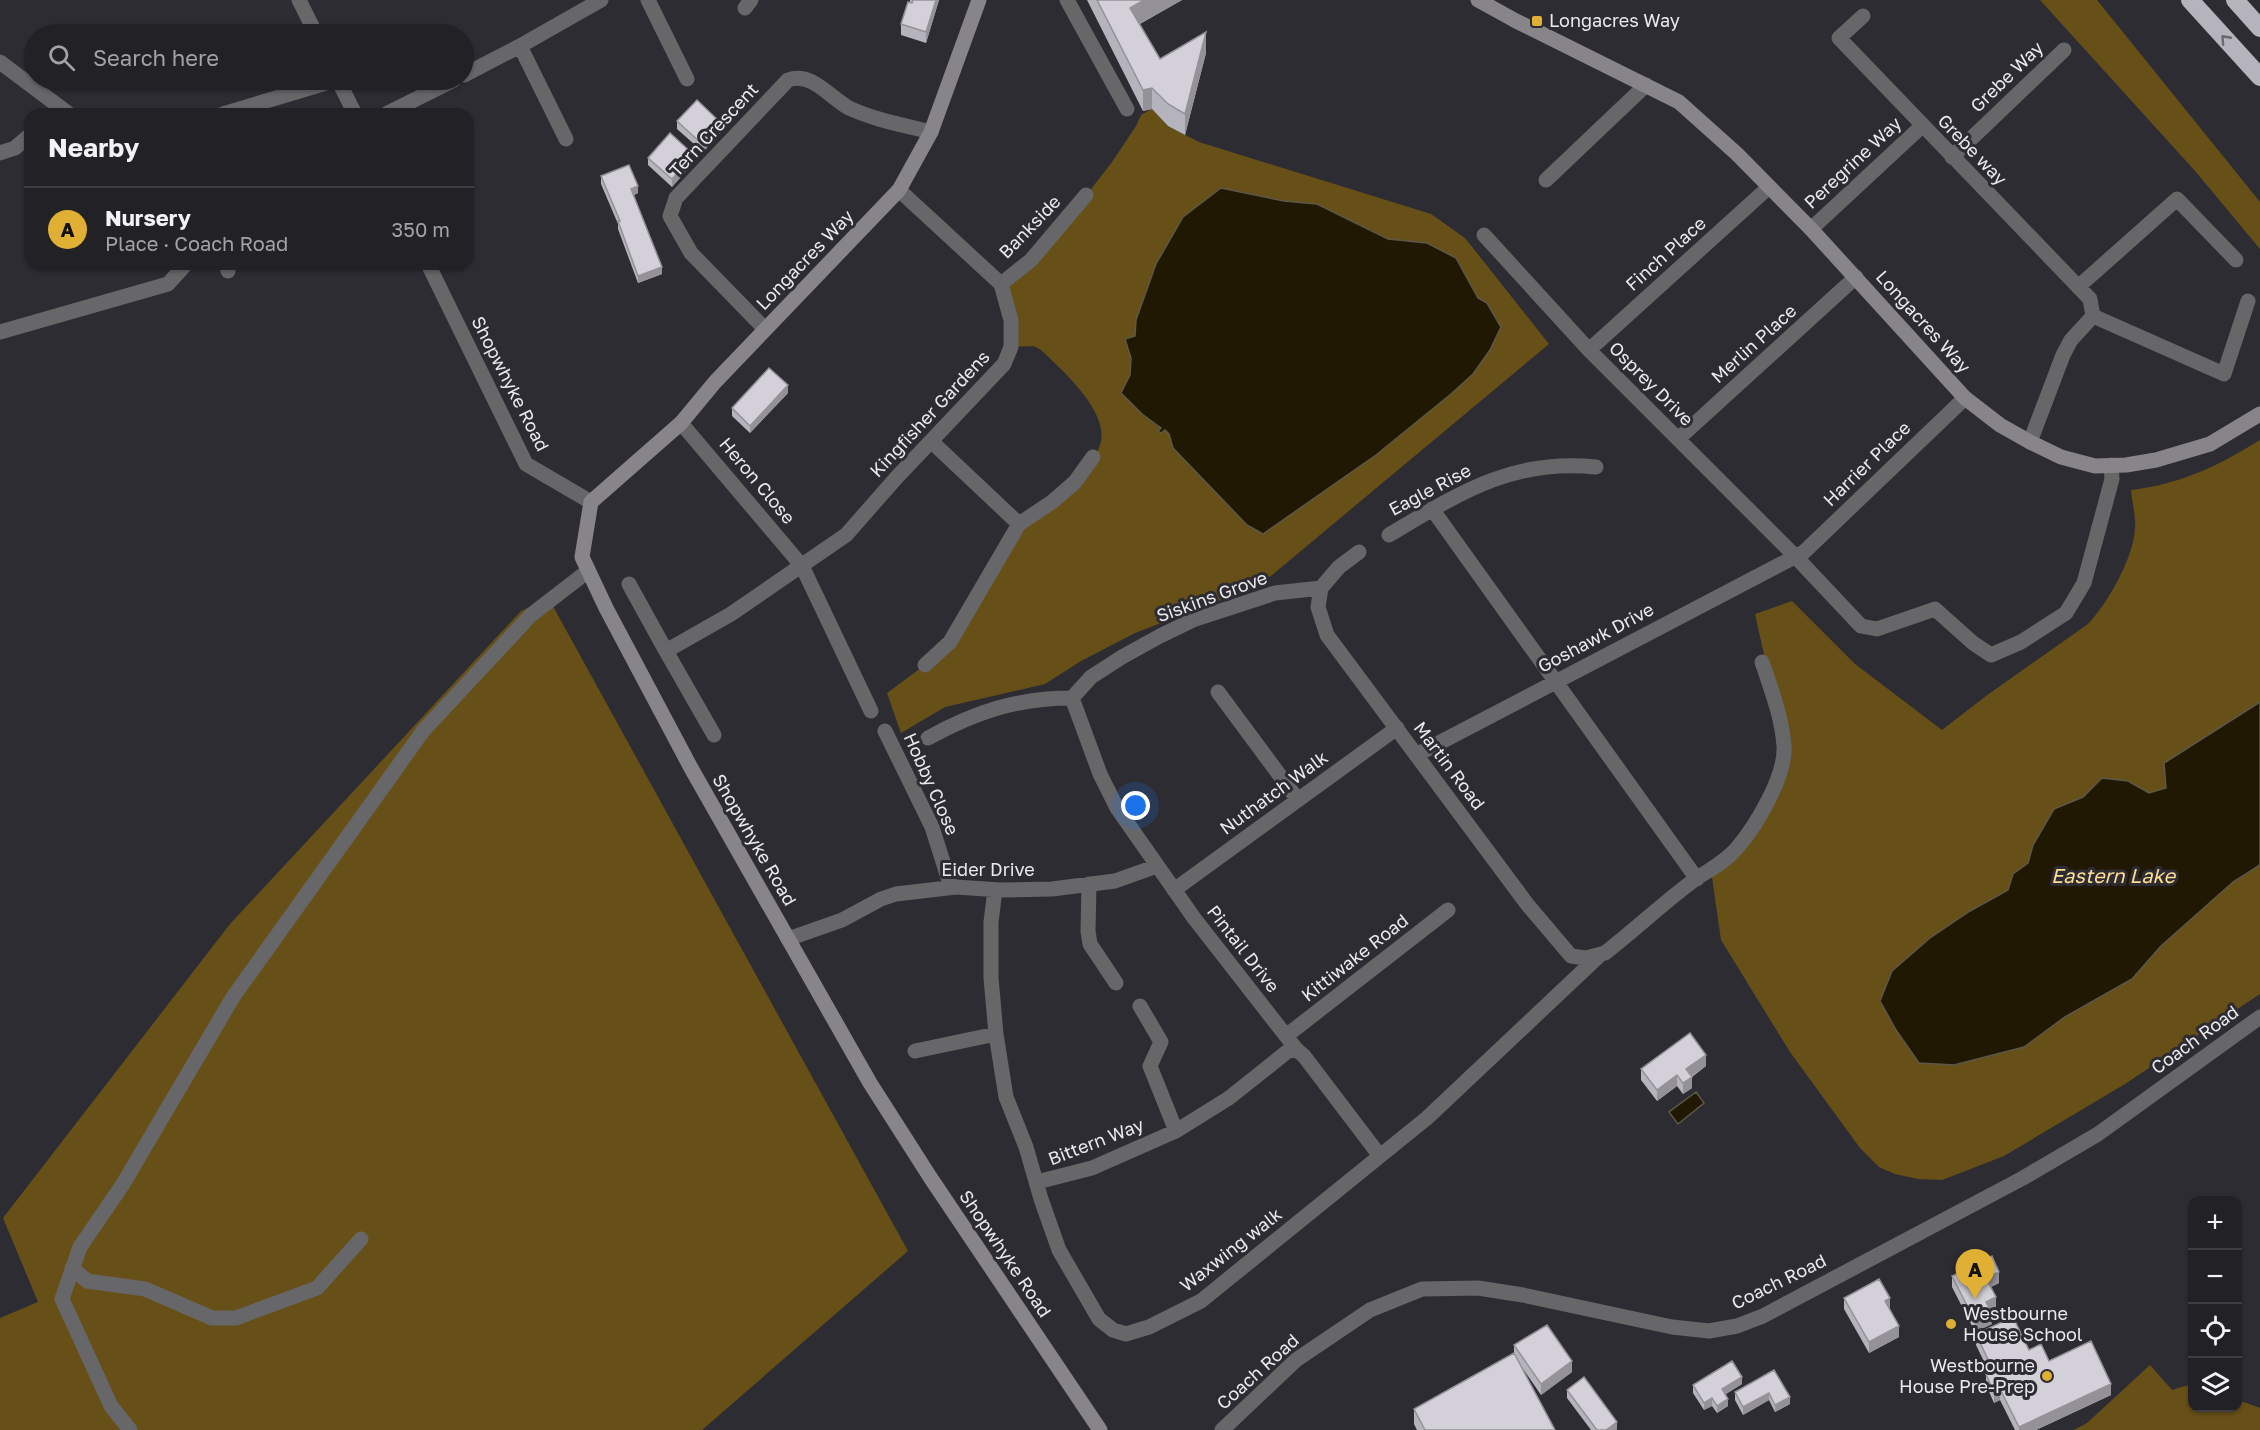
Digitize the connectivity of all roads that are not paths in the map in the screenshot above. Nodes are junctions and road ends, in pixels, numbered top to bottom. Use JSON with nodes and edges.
{"nodes":[{"id":1,"x":299,"y":0,"type":"edge"},
{"id":2,"x":601,"y":0,"type":"edge"},
{"id":3,"x":648,"y":0,"type":"edge"},
{"id":4,"x":979,"y":0,"type":"edge"},
{"id":5,"x":1067,"y":0,"type":"edge"},
{"id":6,"x":1478,"y":0,"type":"edge"},
{"id":7,"x":2190,"y":0,"type":"edge"},
{"id":8,"x":2235,"y":0,"type":"edge"},
{"id":9,"x":1863,"y":16,"type":"dead end"},
{"id":10,"x":311,"y":24,"type":"edge"},
{"id":11,"x":2260,"y":28,"type":"edge"},
{"id":12,"x":520,"y":46,"type":"junction"},
{"id":13,"x":2064,"y":50,"type":"dead end"},
{"id":14,"x":0,"y":62,"type":"edge"},
{"id":15,"x":474,"y":70,"type":"edge"},
{"id":16,"x":2260,"y":77,"type":"edge"},
{"id":17,"x":687,"y":79,"type":"dead end"},
{"id":18,"x":24,"y":85,"type":"edge"},
{"id":19,"x":1646,"y":85,"type":"junction"},
{"id":20,"x":30,"y":90,"type":"edge"},
{"id":21,"x":303,"y":90,"type":"edge"},
{"id":22,"x":342,"y":90,"type":"edge"},
{"id":23,"x":434,"y":90,"type":"edge"},
{"id":24,"x":49,"y":108,"type":"edge"},
{"id":25,"x":243,"y":108,"type":"edge"},
{"id":26,"x":352,"y":108,"type":"edge"},
{"id":27,"x":398,"y":108,"type":"edge"},
{"id":28,"x":1126,"y":109,"type":"dead end"},
{"id":29,"x":1922,"y":126,"type":"junction"},
{"id":30,"x":931,"y":132,"type":"junction"},
{"id":31,"x":566,"y":139,"type":"dead end"},
{"id":32,"x":24,"y":140,"type":"edge"},
{"id":33,"x":0,"y":153,"type":"edge"},
{"id":34,"x":1952,"y":157,"type":"junction"},
{"id":35,"x":1546,"y":180,"type":"dead end"},
{"id":36,"x":1769,"y":188,"type":"junction"},
{"id":37,"x":899,"y":190,"type":"junction"},
{"id":38,"x":1086,"y":195,"type":"dead end"},
{"id":39,"x":1811,"y":229,"type":"junction"},
{"id":40,"x":1484,"y":235,"type":"dead end"},
{"id":41,"x":2236,"y":260,"type":"dead end"},
{"id":42,"x":181,"y":270,"type":"edge"},
{"id":43,"x":431,"y":270,"type":"edge"},
{"id":44,"x":1856,"y":278,"type":"junction"},
{"id":45,"x":1000,"y":284,"type":"junction"},
{"id":46,"x":2078,"y":287,"type":"junction"},
{"id":47,"x":2248,"y":301,"type":"dead end"},
{"id":48,"x":2093,"y":316,"type":"junction"},
{"id":49,"x":765,"y":329,"type":"junction"},
{"id":50,"x":0,"y":332,"type":"edge"},
{"id":51,"x":1589,"y":350,"type":"junction"},
{"id":52,"x":1965,"y":398,"type":"junction"},
{"id":53,"x":2260,"y":414,"type":"edge"},
{"id":54,"x":681,"y":423,"type":"junction"},
{"id":55,"x":1678,"y":439,"type":"junction"},
{"id":56,"x":2030,"y":441,"type":"junction"},
{"id":57,"x":932,"y":442,"type":"junction"},
{"id":58,"x":1093,"y":458,"type":"dead end"},
{"id":59,"x":2111,"y":465,"type":"junction"},
{"id":60,"x":1596,"y":467,"type":"dead end"},
{"id":61,"x":591,"y":502,"type":"junction"},
{"id":62,"x":1432,"y":509,"type":"junction"},
{"id":63,"x":1019,"y":524,"type":"junction"},
{"id":64,"x":1389,"y":534,"type":"dead end"},
{"id":65,"x":1359,"y":552,"type":"dead end"},
{"id":66,"x":1795,"y":556,"type":"junction"},
{"id":67,"x":802,"y":566,"type":"junction"},
{"id":68,"x":588,"y":571,"type":"junction"},
{"id":69,"x":629,"y":584,"type":"dead end"},
{"id":70,"x":1321,"y":588,"type":"junction"},
{"id":71,"x":666,"y":651,"type":"junction"},
{"id":72,"x":1762,"y":662,"type":"dead end"},
{"id":73,"x":926,"y":665,"type":"dead end"},
{"id":74,"x":1555,"y":682,"type":"junction"},
{"id":75,"x":1218,"y":692,"type":"dead end"},
{"id":76,"x":1072,"y":698,"type":"junction"},
{"id":77,"x":871,"y":711,"type":"dead end"},
{"id":78,"x":1396,"y":728,"type":"junction"},
{"id":79,"x":885,"y":731,"type":"dead end"},
{"id":80,"x":714,"y":735,"type":"dead end"},
{"id":81,"x":928,"y":738,"type":"dead end"},
{"id":82,"x":1416,"y":755,"type":"junction"},
{"id":83,"x":1298,"y":800,"type":"junction"},
{"id":84,"x":1157,"y":866,"type":"junction"},
{"id":85,"x":1697,"y":879,"type":"junction"},
{"id":86,"x":1089,"y":884,"type":"junction"},
{"id":87,"x":951,"y":887,"type":"junction"},
{"id":88,"x":995,"y":890,"type":"junction"},
{"id":89,"x":1174,"y":890,"type":"junction"},
{"id":90,"x":1448,"y":910,"type":"dead end"},
{"id":91,"x":788,"y":939,"type":"junction"},
{"id":92,"x":1601,"y":954,"type":"junction"},
{"id":93,"x":1116,"y":982,"type":"dead end"},
{"id":94,"x":1140,"y":1006,"type":"dead end"},
{"id":95,"x":2260,"y":1017,"type":"edge"},
{"id":96,"x":996,"y":1034,"type":"junction"},
{"id":97,"x":1286,"y":1036,"type":"junction"},
{"id":98,"x":1297,"y":1050,"type":"junction"},
{"id":99,"x":915,"y":1052,"type":"dead end"},
{"id":100,"x":1176,"y":1131,"type":"junction"},
{"id":101,"x":1380,"y":1156,"type":"junction"},
{"id":102,"x":1037,"y":1182,"type":"junction"},
{"id":103,"x":361,"y":1239,"type":"dead end"},
{"id":104,"x":72,"y":1269,"type":"junction"},
{"id":105,"x":130,"y":1430,"type":"edge"},
{"id":106,"x":1100,"y":1430,"type":"edge"},
{"id":107,"x":1222,"y":1430,"type":"edge"}],
"edges":[{"from":1,"to":10,"type":"street"},
{"from":2,"to":12,"type":"street"},
{"from":3,"to":17,"type":"street"},
{"from":4,"to":30,"type":"main road","name":"Longacres Way"},
{"from":5,"to":28,"type":"street"},
{"from":6,"to":19,"type":"main road","name":"Longacres Way"},
{"from":16,"to":7,"type":"highway","one_way":true},
{"from":8,"to":11,"type":"highway"},
{"from":9,"to":29,"type":"street","name":"Grebe way"},
{"from":12,"to":15,"type":"street"},
{"from":12,"to":31,"type":"street"},
{"from":13,"to":34,"type":"street","name":"Grebe Way"},
{"from":14,"to":18,"type":"street"},
{"from":19,"to":35,"type":"street"},
{"from":19,"to":36,"type":"main road","name":"Longacres Way"},
{"from":20,"to":24,"type":"street"},
{"from":21,"to":25,"type":"street"},
{"from":22,"to":26,"type":"street"},
{"from":23,"to":27,"type":"street"},
{"from":29,"to":34,"type":"street","name":"Grebe way"},
{"from":29,"to":39,"type":"street","name":"Peregrine Way"},
{"from":30,"to":37,"type":"main road","name":"Longacres Way"},
{"from":30,"to":49,"type":"street","name":"Tern Crescent"},
{"from":32,"to":33,"type":"street"},
{"from":34,"to":46,"type":"street","name":"Grebe way"},
{"from":36,"to":39,"type":"main road","name":"Longacres Way"},
{"from":36,"to":51,"type":"street","name":"Finch Place"},
{"from":37,"to":45,"type":"street"},
{"from":37,"to":49,"type":"main road","name":"Longacres Way"},
{"from":38,"to":45,"type":"street","name":"Bankside"},
{"from":39,"to":44,"type":"main road","name":"Longacres Way"},
{"from":40,"to":51,"type":"street","name":"Osprey Drive"},
{"from":41,"to":46,"type":"street"},
{"from":42,"to":50,"type":"street"},
{"from":43,"to":61,"type":"street","name":"Shopwhyke Road"},
{"from":44,"to":52,"type":"main road","name":"Longacres Way"},
{"from":44,"to":55,"type":"street","name":"Merlin Place"},
{"from":45,"to":57,"type":"street","name":"Kingfisher Gardens"},
{"from":46,"to":48,"type":"street","name":"Grebe way"},
{"from":47,"to":48,"type":"street"},
{"from":48,"to":56,"type":"street"},
{"from":49,"to":54,"type":"main road","name":"Longacres Way"},
{"from":51,"to":55,"type":"street","name":"Osprey Drive"},
{"from":52,"to":56,"type":"main road","name":"Longacres Way"},
{"from":52,"to":66,"type":"street","name":"Harrier Place"},
{"from":53,"to":59,"type":"main road","name":"Longacres Way"},
{"from":54,"to":61,"type":"main road","name":"Longacres Way"},
{"from":54,"to":67,"type":"street","name":"Heron Close"},
{"from":55,"to":66,"type":"street","name":"Osprey Drive"},
{"from":56,"to":59,"type":"main road","name":"Longacres Way"},
{"from":57,"to":63,"type":"street"},
{"from":57,"to":67,"type":"street","name":"Kingfisher Gardens"},
{"from":58,"to":63,"type":"street"},
{"from":59,"to":66,"type":"street","name":"Osprey Drive"},
{"from":60,"to":62,"type":"street","name":"Eagle Rise"},
{"from":61,"to":68,"type":"main road","name":"Shopwhyke Road"},
{"from":62,"to":64,"type":"street","name":"Eagle Rise"},
{"from":62,"to":74,"type":"street"},
{"from":63,"to":73,"type":"street"},
{"from":65,"to":70,"type":"street"},
{"from":66,"to":74,"type":"street","name":"Goshawk Drive"},
{"from":67,"to":71,"type":"street"},
{"from":67,"to":77,"type":"street","name":"Heron Close"},
{"from":68,"to":91,"type":"main road","name":"Shopwhyke Road"},
{"from":68,"to":104,"type":"street"},
{"from":69,"to":71,"type":"street"},
{"from":70,"to":76,"type":"street","name":"Siskins Grove"},
{"from":70,"to":78,"type":"street","name":"Martin Road"},
{"from":71,"to":80,"type":"street"},
{"from":72,"to":85,"type":"street"},
{"from":74,"to":82,"type":"street","name":"Goshawk Drive"},
{"from":74,"to":85,"type":"street"},
{"from":75,"to":83,"type":"street"},
{"from":76,"to":81,"type":"street"},
{"from":76,"to":84,"type":"street","name":"Pintail Drive"},
{"from":78,"to":82,"type":"street","name":"Martin Road"},
{"from":78,"to":83,"type":"street","name":"Nuthatch Walk"},
{"from":79,"to":87,"type":"street","name":"Hobby Close"},
{"from":82,"to":92,"type":"street","name":"Martin Road"},
{"from":83,"to":89,"type":"street","name":"Nuthatch Walk"},
{"from":84,"to":86,"type":"street","name":"Eider Drive"},
{"from":84,"to":89,"type":"street","name":"Pintail Drive"},
{"from":85,"to":92,"type":"street"},
{"from":86,"to":88,"type":"street","name":"Eider Drive"},
{"from":86,"to":93,"type":"street"},
{"from":87,"to":88,"type":"street","name":"Eider Drive"},
{"from":87,"to":91,"type":"street","name":"Eider Drive"},
{"from":88,"to":96,"type":"street","name":"Bittern Way"},
{"from":89,"to":97,"type":"street","name":"Pintail Drive"},
{"from":90,"to":97,"type":"street","name":"Kittiwake Road"},
{"from":91,"to":106,"type":"main road","name":"Shopwhyke Road"},
{"from":92,"to":101,"type":"street"},
{"from":94,"to":100,"type":"street"},
{"from":95,"to":107,"type":"street","name":"Coach Road"},
{"from":96,"to":99,"type":"street"},
{"from":96,"to":102,"type":"street","name":"Bittern Way"},
{"from":97,"to":98,"type":"street","name":"Pintail Drive"},
{"from":98,"to":100,"type":"street","name":"Bittern Way"},
{"from":98,"to":101,"type":"street","name":"Pintail Drive"},
{"from":100,"to":102,"type":"street","name":"Bittern Way"},
{"from":101,"to":102,"type":"street","name":"Waxwing walk"},
{"from":103,"to":104,"type":"street"},
{"from":104,"to":105,"type":"street"}]}
